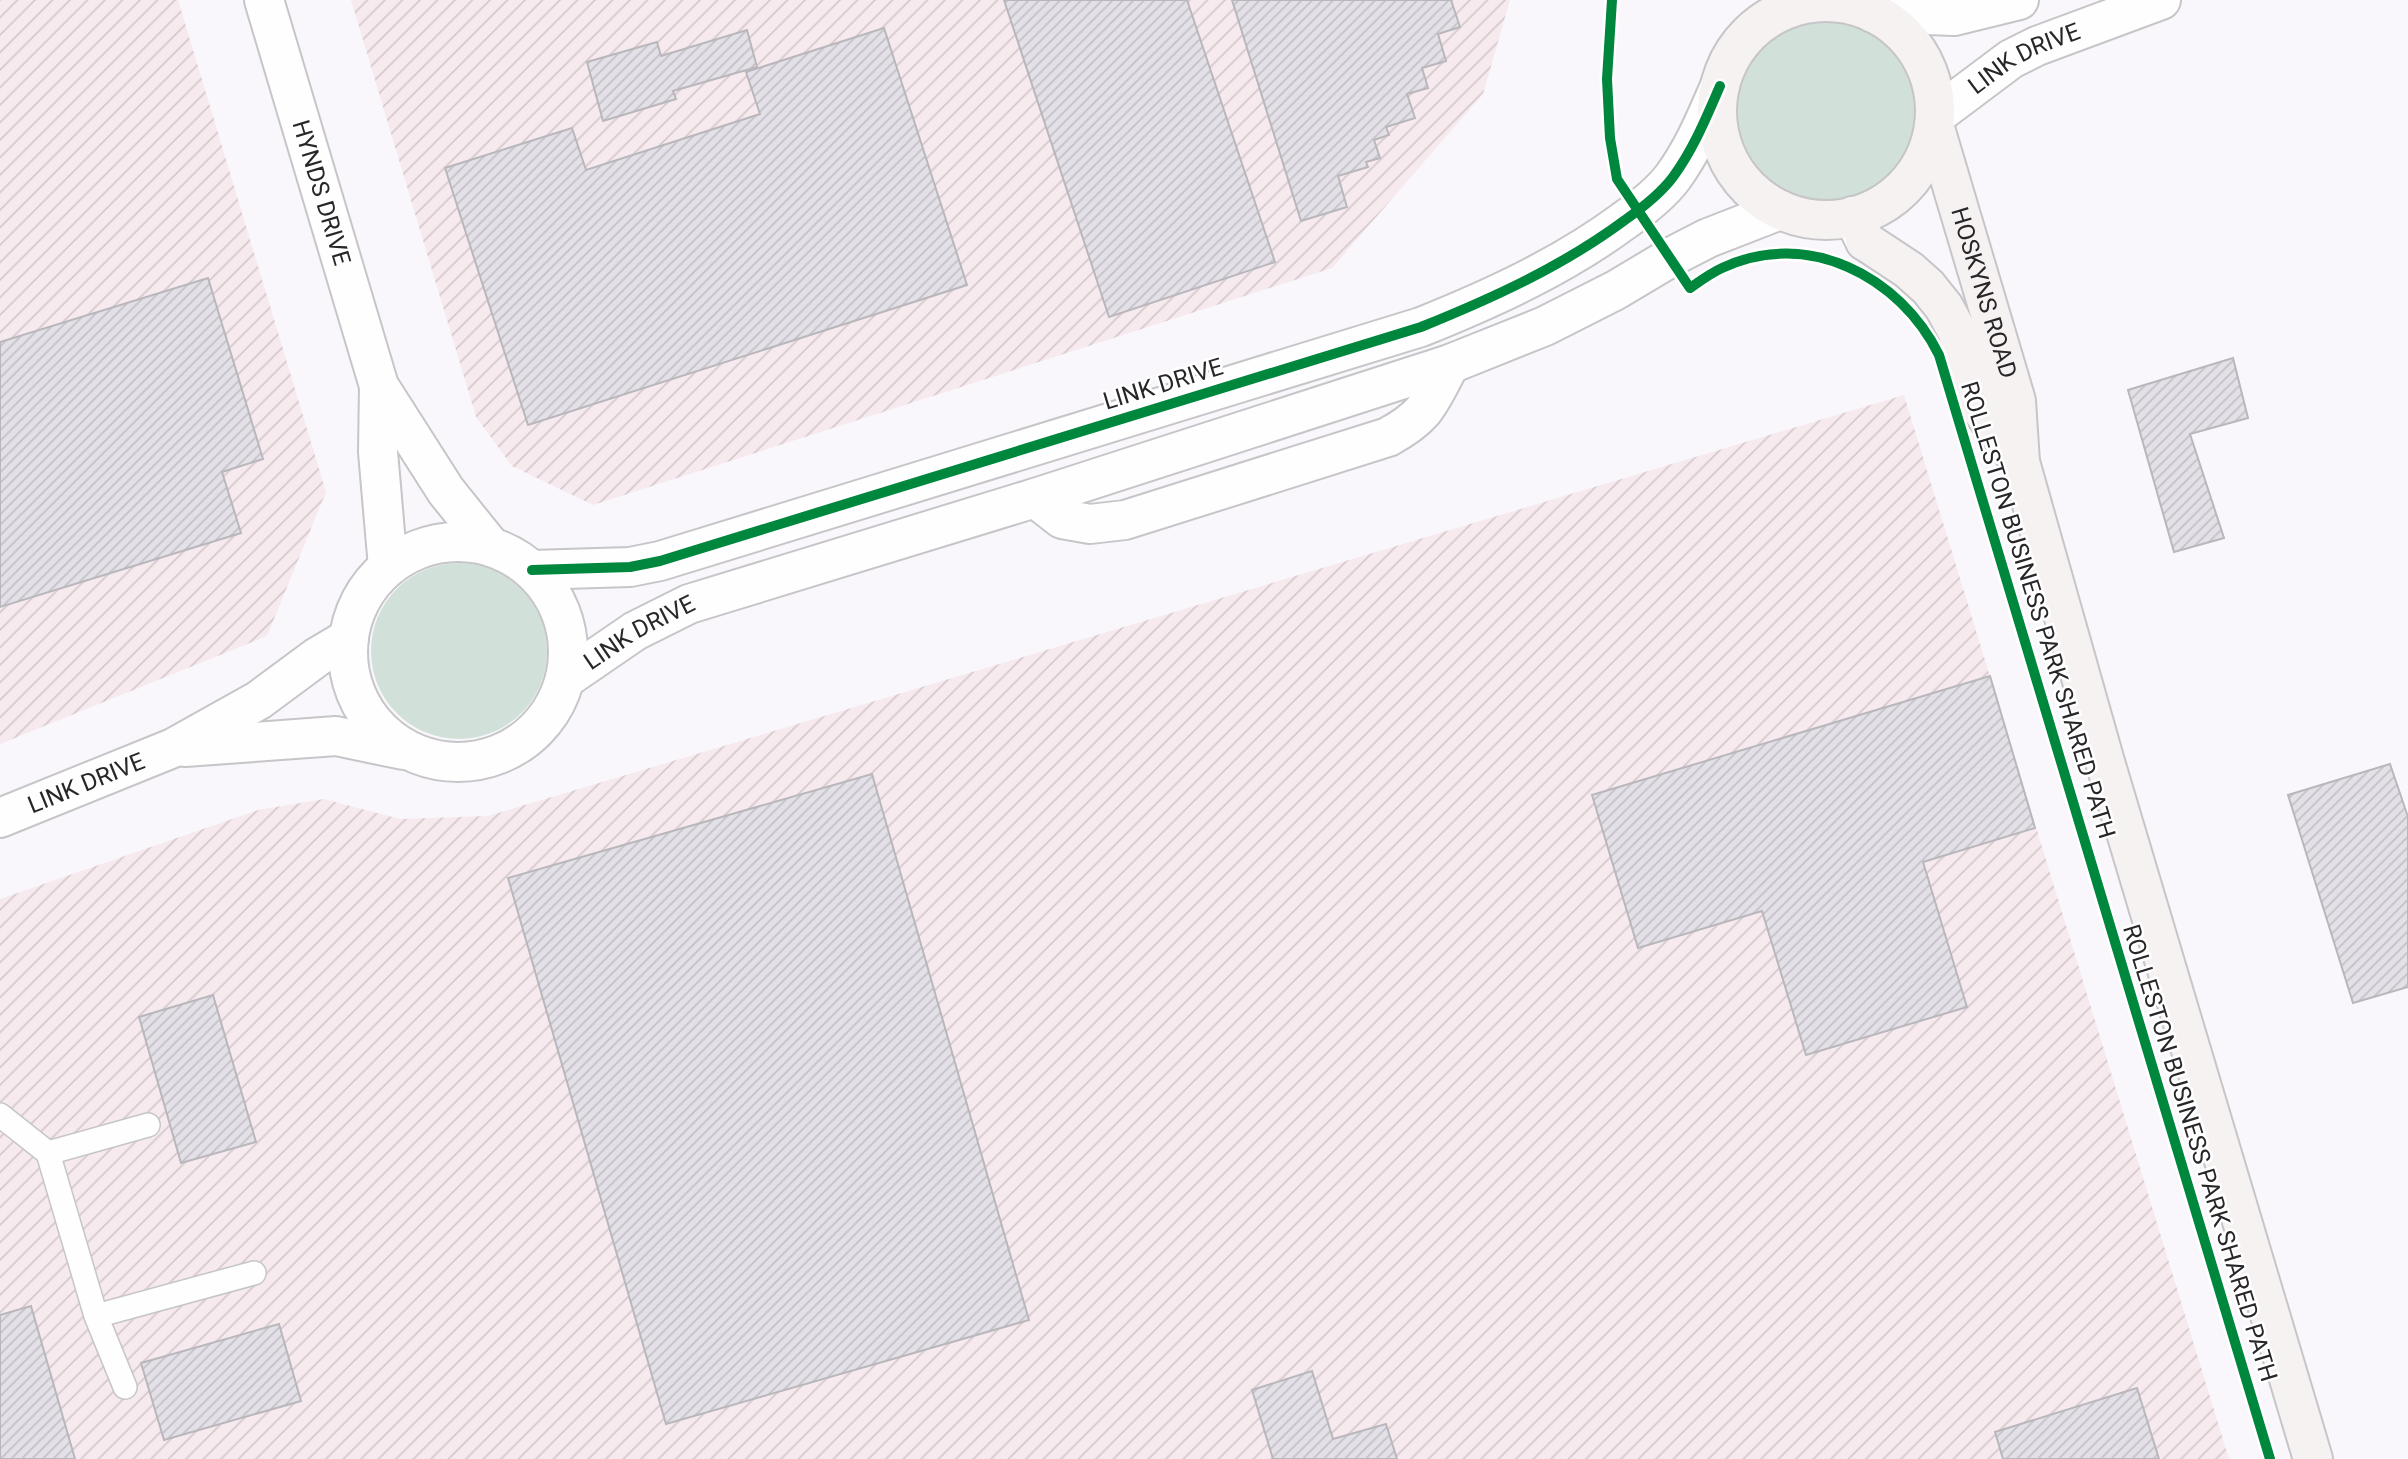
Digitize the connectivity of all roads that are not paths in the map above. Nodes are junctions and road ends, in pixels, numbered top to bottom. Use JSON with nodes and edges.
{"nodes":[{"id":1,"x":264,"y":0,"type":"edge"},
{"id":2,"x":1742,"y":0,"type":"edge"},
{"id":3,"x":2019,"y":0,"type":"edge"},
{"id":4,"x":2161,"y":0,"type":"edge"},
{"id":5,"x":1861,"y":7,"type":"edge"},
{"id":6,"x":1735,"y":51,"type":"junction"},
{"id":7,"x":1720,"y":86,"type":"junction"},
{"id":8,"x":1934,"y":120,"type":"junction"},
{"id":9,"x":1780,"y":210,"type":"junction"},
{"id":10,"x":1859,"y":229,"type":"junction"},
{"id":11,"x":1450,"y":365,"type":"junction"},
{"id":12,"x":379,"y":386,"type":"junction"},
{"id":13,"x":2020,"y":462,"type":"junction"},
{"id":14,"x":1035,"y":498,"type":"junction"},
{"id":15,"x":491,"y":547,"type":"junction"},
{"id":16,"x":388,"y":567,"type":"junction"},
{"id":17,"x":532,"y":570,"type":"junction"},
{"id":18,"x":349,"y":638,"type":"junction"},
{"id":19,"x":565,"y":679,"type":"junction"},
{"id":20,"x":173,"y":748,"type":"junction"},
{"id":21,"x":410,"y":751,"type":"junction"},
{"id":22,"x":0,"y":818,"type":"edge"},
{"id":23,"x":0,"y":1115,"type":"edge"},
{"id":24,"x":148,"y":1125,"type":"dead end"},
{"id":25,"x":48,"y":1153,"type":"junction"},
{"id":26,"x":254,"y":1273,"type":"dead end"},
{"id":27,"x":96,"y":1315,"type":"junction"},
{"id":28,"x":125,"y":1387,"type":"dead end"},
{"id":29,"x":2313,"y":1459,"type":"edge"}],
"edges":[{"from":1,"to":12,"type":"street","name":"HYNDS DRIVE"},
{"from":2,"to":6,"type":"main road"},
{"from":3,"to":5,"type":"street"},
{"from":4,"to":8,"type":"street","name":"LINK DRIVE"},
{"from":5,"to":6,"type":"main road"},
{"from":5,"to":8,"type":"main road"},
{"from":6,"to":7,"type":"main road"},
{"from":7,"to":9,"type":"main road"},
{"from":7,"to":17,"type":"street","name":"LINK DRIVE"},
{"from":8,"to":10,"type":"main road"},
{"from":8,"to":13,"type":"main road","name":"HOSKYNS ROAD"},
{"from":9,"to":10,"type":"main road"},
{"from":9,"to":11,"type":"street","name":"LINK DRIVE"},
{"from":10,"to":13,"type":"main road","name":"HOSKYNS ROAD"},
{"from":11,"to":14,"type":"street","name":"LINK DRIVE"},
{"from":11,"to":14,"type":"street"},
{"from":12,"to":15,"type":"street","name":"HYNDS DRIVE"},
{"from":12,"to":16,"type":"street","name":"HYNDS DRIVE"},
{"from":13,"to":29,"type":"main road","name":"HOSKYNS ROAD"},
{"from":14,"to":19,"type":"street","name":"LINK DRIVE"},
{"from":15,"to":16,"type":"street"},
{"from":15,"to":17,"type":"street"},
{"from":16,"to":18,"type":"street"},
{"from":17,"to":19,"type":"street"},
{"from":18,"to":20,"type":"street","name":"LINK DRIVE"},
{"from":18,"to":21,"type":"street"},
{"from":19,"to":21,"type":"street"},
{"from":20,"to":21,"type":"street","name":"LINK DRIVE"},
{"from":20,"to":22,"type":"street","name":"LINK DRIVE"},
{"from":23,"to":25,"type":"lane"},
{"from":24,"to":25,"type":"lane"},
{"from":25,"to":27,"type":"lane"},
{"from":26,"to":27,"type":"lane"},
{"from":27,"to":28,"type":"lane"}]}
